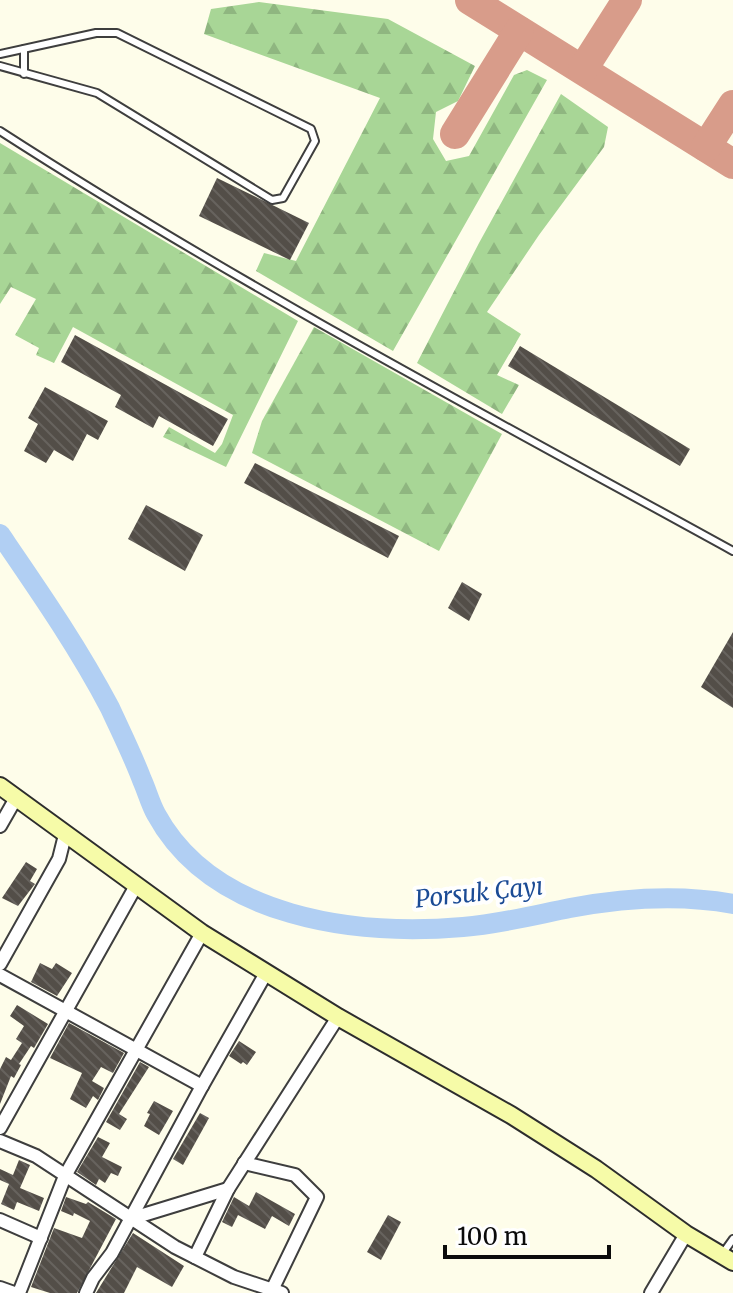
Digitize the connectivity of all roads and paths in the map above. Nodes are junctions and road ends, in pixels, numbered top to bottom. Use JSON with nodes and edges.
{"nodes":[{"id":1,"x":24,"y":49,"type":"junction"},
{"id":2,"x":0,"y":54,"type":"edge"},
{"id":3,"x":0,"y":66,"type":"edge"},
{"id":4,"x":24,"y":74,"type":"junction"},
{"id":5,"x":0,"y":131,"type":"edge"},
{"id":6,"x":733,"y":551,"type":"edge"},
{"id":7,"x":0,"y":786,"type":"edge"},
{"id":8,"x":16,"y":798,"type":"junction"},
{"id":9,"x":0,"y":826,"type":"edge"},
{"id":10,"x":65,"y":835,"type":"junction"},
{"id":11,"x":137,"y":884,"type":"junction"},
{"id":12,"x":202,"y":933,"type":"junction"},
{"id":13,"x":0,"y":964,"type":"edge"},
{"id":14,"x":266,"y":973,"type":"junction"},
{"id":15,"x":0,"y":975,"type":"edge"},
{"id":16,"x":67,"y":1011,"type":"junction"},
{"id":17,"x":338,"y":1017,"type":"junction"},
{"id":18,"x":136,"y":1048,"type":"junction"},
{"id":19,"x":202,"y":1086,"type":"junction"},
{"id":20,"x":0,"y":1128,"type":"edge"},
{"id":21,"x":0,"y":1141,"type":"edge"},
{"id":22,"x":244,"y":1163,"type":"junction"},
{"id":23,"x":65,"y":1176,"type":"junction"},
{"id":24,"x":228,"y":1189,"type":"junction"},
{"id":25,"x":130,"y":1219,"type":"junction"},
{"id":26,"x":0,"y":1220,"type":"edge"},
{"id":27,"x":686,"y":1234,"type":"junction"},
{"id":28,"x":41,"y":1238,"type":"junction"},
{"id":29,"x":733,"y":1239,"type":"edge"},
{"id":30,"x":195,"y":1257,"type":"junction"},
{"id":31,"x":727,"y":1259,"type":"edge"},
{"id":32,"x":0,"y":1288,"type":"edge"},
{"id":33,"x":277,"y":1291,"type":"edge"},
{"id":34,"x":17,"y":1293,"type":"edge"},
{"id":35,"x":86,"y":1293,"type":"edge"},
{"id":36,"x":651,"y":1293,"type":"edge"}],
"edges":[{"from":1,"to":2,"type":"lane"},
{"from":1,"to":4,"type":"lane"},
{"from":1,"to":4,"type":"lane"},
{"from":3,"to":4,"type":"lane"},
{"from":5,"to":6,"type":"lane"},
{"from":7,"to":8,"type":"street"},
{"from":8,"to":9,"type":"street"},
{"from":8,"to":10,"type":"street"},
{"from":10,"to":11,"type":"street"},
{"from":10,"to":13,"type":"street"},
{"from":11,"to":12,"type":"street"},
{"from":11,"to":16,"type":"street"},
{"from":12,"to":14,"type":"street"},
{"from":12,"to":18,"type":"street"},
{"from":14,"to":17,"type":"street"},
{"from":14,"to":19,"type":"street"},
{"from":15,"to":16,"type":"street"},
{"from":16,"to":18,"type":"street"},
{"from":16,"to":20,"type":"street"},
{"from":17,"to":22,"type":"street"},
{"from":17,"to":27,"type":"street"},
{"from":18,"to":19,"type":"street"},
{"from":18,"to":23,"type":"street"},
{"from":19,"to":25,"type":"street"},
{"from":21,"to":23,"type":"street"},
{"from":22,"to":24,"type":"street"},
{"from":22,"to":33,"type":"street"},
{"from":23,"to":25,"type":"street"},
{"from":23,"to":28,"type":"street"},
{"from":24,"to":25,"type":"street"},
{"from":24,"to":30,"type":"street"},
{"from":25,"to":30,"type":"street"},
{"from":25,"to":35,"type":"street"},
{"from":26,"to":28,"type":"street"},
{"from":27,"to":31,"type":"street"},
{"from":27,"to":36,"type":"street"},
{"from":28,"to":34,"type":"street"},
{"from":29,"to":31,"type":"lane"},
{"from":30,"to":33,"type":"street"},
{"from":32,"to":34,"type":"street"}]}
